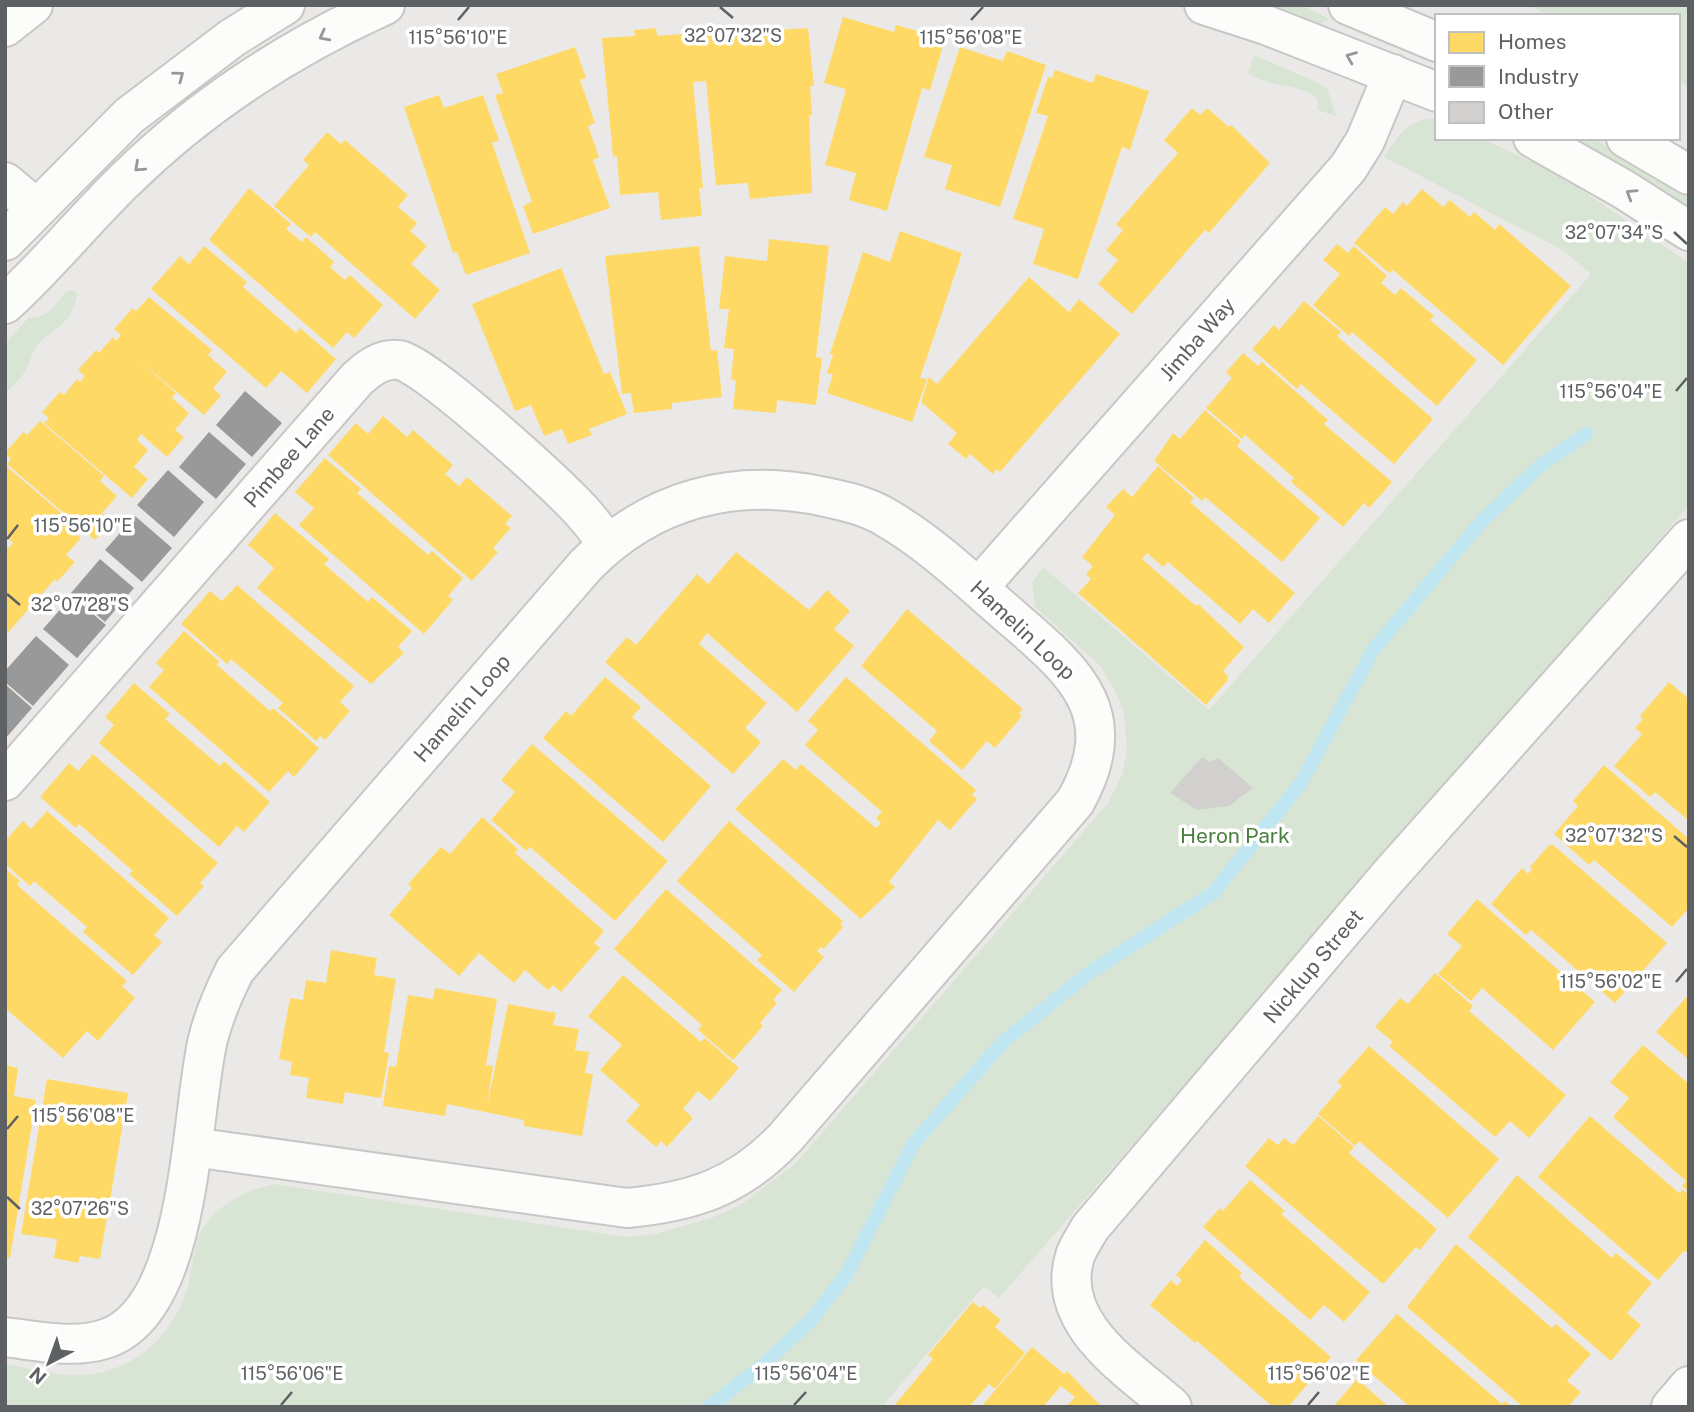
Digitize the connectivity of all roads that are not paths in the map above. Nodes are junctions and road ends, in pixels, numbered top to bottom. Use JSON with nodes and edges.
{"nodes":[{"id":1,"x":33,"y":5,"type":"edge"},
{"id":2,"x":285,"y":5,"type":"edge"},
{"id":3,"x":385,"y":5,"type":"edge"},
{"id":4,"x":1204,"y":5,"type":"edge"},
{"id":5,"x":1348,"y":5,"type":"edge"},
{"id":6,"x":5,"y":27,"type":"edge"},
{"id":7,"x":1435,"y":41,"type":"edge"},
{"id":8,"x":1393,"y":74,"type":"junction"},
{"id":9,"x":1435,"y":91,"type":"edge"},
{"id":10,"x":1537,"y":140,"type":"edge"},
{"id":11,"x":1629,"y":140,"type":"edge"},
{"id":12,"x":1689,"y":176,"type":"edge"},
{"id":13,"x":5,"y":182,"type":"edge"},
{"id":14,"x":36,"y":208,"type":"junction"},
{"id":15,"x":1689,"y":231,"type":"edge"},
{"id":16,"x":5,"y":241,"type":"edge"},
{"id":17,"x":5,"y":304,"type":"edge"},
{"id":18,"x":1689,"y":539,"type":"edge"},
{"id":19,"x":607,"y":544,"type":"junction"},
{"id":20,"x":978,"y":588,"type":"junction"},
{"id":21,"x":5,"y":781,"type":"edge"},
{"id":22,"x":193,"y":1147,"type":"junction"},
{"id":23,"x":5,"y":1337,"type":"edge"},
{"id":24,"x":1689,"y":1386,"type":"edge"},
{"id":25,"x":1172,"y":1407,"type":"edge"},
{"id":26,"x":1671,"y":1407,"type":"edge"}],
"edges":[{"from":1,"to":6,"type":"street"},
{"from":14,"to":2,"type":"street","one_way":true},
{"from":3,"to":17,"type":"street","one_way":true},
{"from":8,"to":4,"type":"street","one_way":true},
{"from":5,"to":7,"type":"street"},
{"from":8,"to":9,"type":"street"},
{"from":8,"to":20,"type":"street","name":"Jimba Way"},
{"from":15,"to":10,"type":"street","one_way":true},
{"from":11,"to":12,"type":"street"},
{"from":13,"to":14,"type":"street"},
{"from":14,"to":16,"type":"street"},
{"from":18,"to":25,"type":"street","name":"Nicklup Street"},
{"from":19,"to":20,"type":"street","name":"Hamelin Loop"},
{"from":19,"to":21,"type":"street","name":"Pimbee Lane"},
{"from":19,"to":22,"type":"street","name":"Hamelin Loop"},
{"from":20,"to":22,"type":"street","name":"Hamelin Loop"},
{"from":22,"to":23,"type":"street","name":"Hamelin Loop"},
{"from":24,"to":26,"type":"street"}]}
